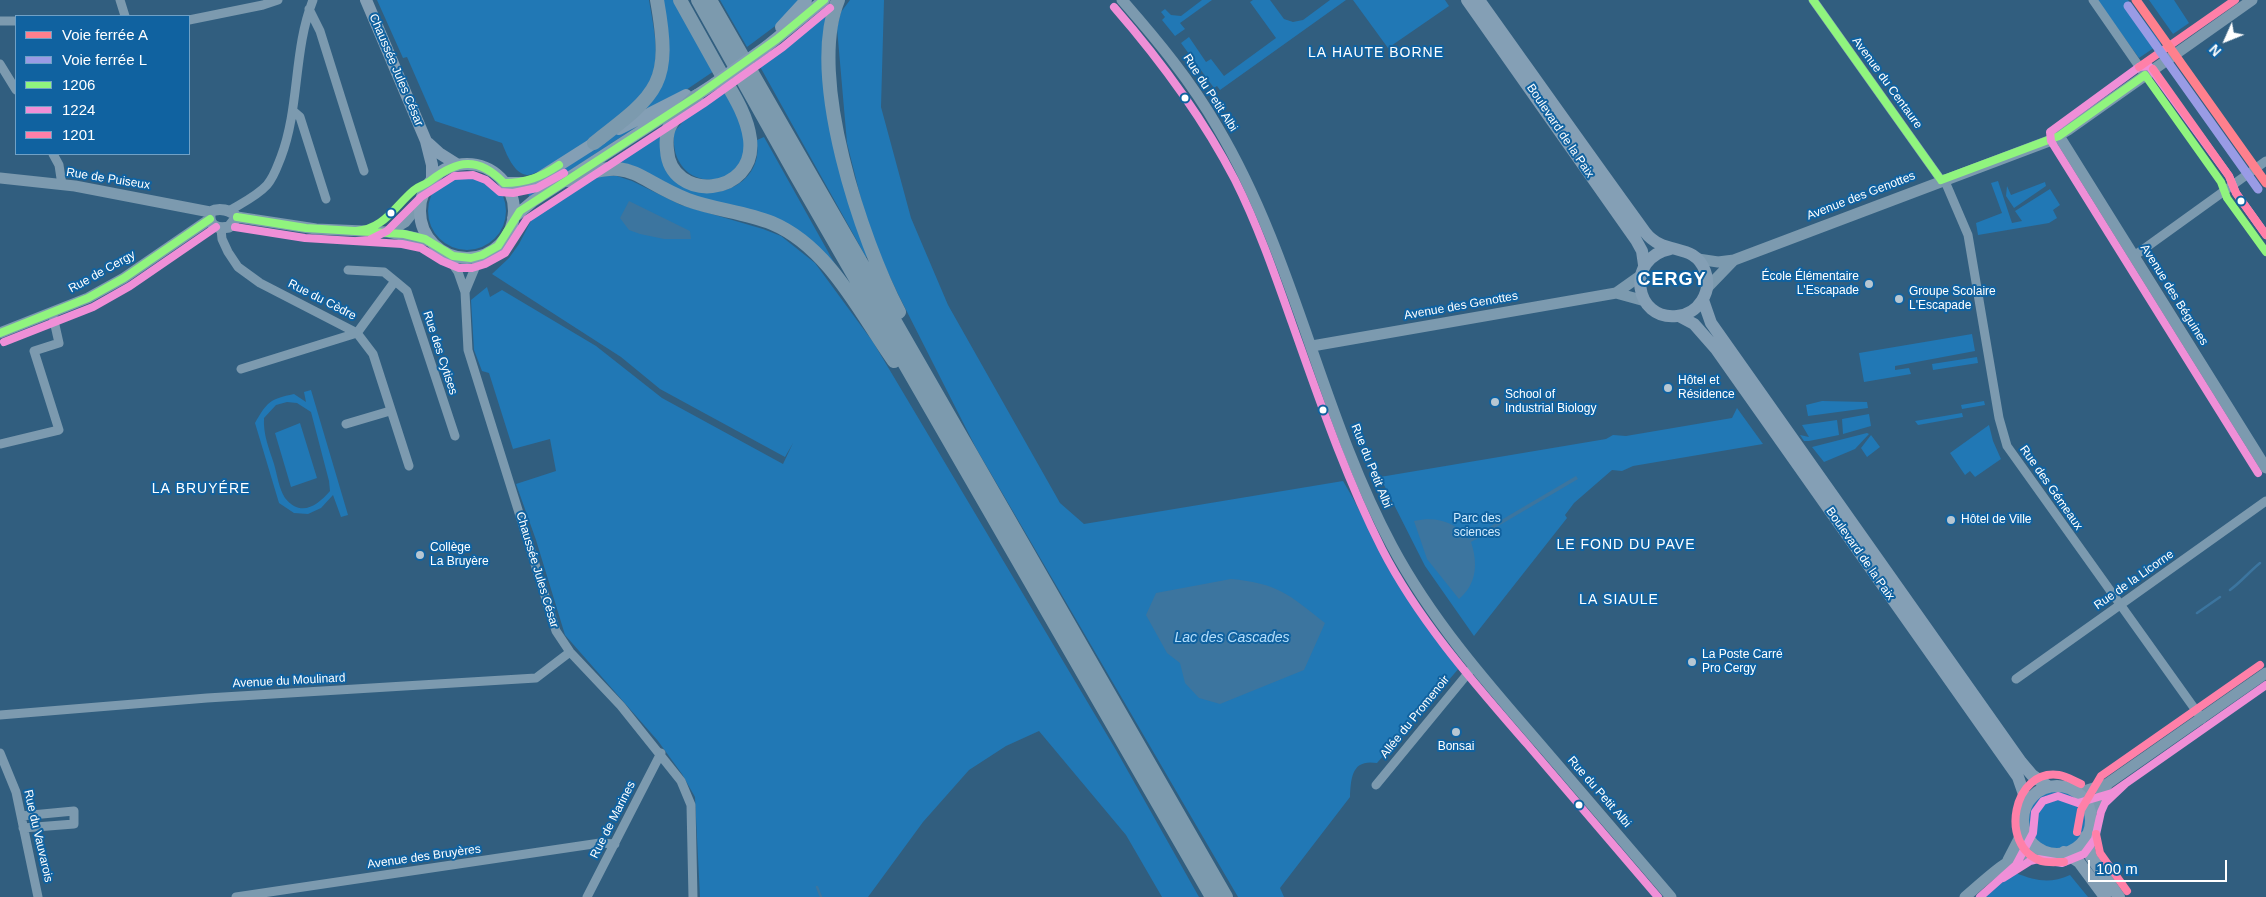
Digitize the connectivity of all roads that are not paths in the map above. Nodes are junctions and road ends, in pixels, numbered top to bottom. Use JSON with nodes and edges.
{"nodes":[{"id":1,"x":120,"y":0,"type":"edge"},
{"id":2,"x":278,"y":0,"type":"edge"},
{"id":3,"x":313,"y":0,"type":"edge"},
{"id":4,"x":366,"y":0,"type":"edge"},
{"id":5,"x":657,"y":0,"type":"edge"},
{"id":6,"x":680,"y":0,"type":"edge"},
{"id":7,"x":698,"y":0,"type":"edge"},
{"id":8,"x":710,"y":0,"type":"edge"},
{"id":9,"x":806,"y":0,"type":"edge"},
{"id":10,"x":824,"y":0,"type":"edge"},
{"id":11,"x":838,"y":0,"type":"edge"},
{"id":12,"x":1122,"y":0,"type":"edge"},
{"id":13,"x":1467,"y":0,"type":"edge"},
{"id":14,"x":1479,"y":0,"type":"edge"},
{"id":15,"x":1813,"y":0,"type":"edge"},
{"id":16,"x":2093,"y":0,"type":"edge"},
{"id":17,"x":2252,"y":0,"type":"edge"},
{"id":18,"x":309,"y":10,"type":"junction"},
{"id":19,"x":125,"y":15,"type":"edge"},
{"id":20,"x":190,"y":20,"type":"edge"},
{"id":21,"x":0,"y":21,"type":"edge"},
{"id":22,"x":15,"y":21,"type":"edge"},
{"id":23,"x":764,"y":45,"type":"junction"},
{"id":24,"x":0,"y":64,"type":"edge"},
{"id":25,"x":2145,"y":75,"type":"junction"},
{"id":26,"x":712,"y":81,"type":"junction"},
{"id":27,"x":15,"y":88,"type":"edge"},
{"id":28,"x":697,"y":96,"type":"junction"},
{"id":29,"x":293,"y":111,"type":"junction"},
{"id":30,"x":2059,"y":136,"type":"junction"},
{"id":31,"x":426,"y":141,"type":"junction"},
{"id":32,"x":594,"y":142,"type":"junction"},
{"id":33,"x":53,"y":155,"type":"edge"},
{"id":34,"x":2266,"y":161,"type":"edge"},
{"id":35,"x":458,"y":165,"type":"junction"},
{"id":36,"x":364,"y":172,"type":"dead end"},
{"id":37,"x":0,"y":178,"type":"edge"},
{"id":38,"x":432,"y":179,"type":"junction"},
{"id":39,"x":568,"y":180,"type":"junction"},
{"id":40,"x":1943,"y":180,"type":"junction"},
{"id":41,"x":504,"y":183,"type":"junction"},
{"id":42,"x":62,"y":185,"type":"junction"},
{"id":43,"x":326,"y":199,"type":"dead end"},
{"id":44,"x":420,"y":203,"type":"junction"},
{"id":45,"x":233,"y":214,"type":"junction"},
{"id":46,"x":210,"y":216,"type":"junction"},
{"id":47,"x":513,"y":218,"type":"junction"},
{"id":48,"x":221,"y":229,"type":"junction"},
{"id":49,"x":388,"y":232,"type":"junction"},
{"id":50,"x":430,"y":240,"type":"junction"},
{"id":51,"x":1670,"y":249,"type":"junction"},
{"id":52,"x":445,"y":252,"type":"junction"},
{"id":53,"x":480,"y":256,"type":"junction"},
{"id":54,"x":2134,"y":256,"type":"junction"},
{"id":55,"x":1698,"y":259,"type":"junction"},
{"id":56,"x":1734,"y":260,"type":"junction"},
{"id":57,"x":348,"y":270,"type":"dead end"},
{"id":58,"x":1642,"y":271,"type":"junction"},
{"id":59,"x":395,"y":281,"type":"junction"},
{"id":60,"x":465,"y":292,"type":"junction"},
{"id":61,"x":1616,"y":293,"type":"junction"},
{"id":62,"x":1705,"y":294,"type":"junction"},
{"id":63,"x":1645,"y":301,"type":"junction"},
{"id":64,"x":52,"y":312,"type":"junction"},
{"id":65,"x":1679,"y":316,"type":"junction"},
{"id":66,"x":0,"y":333,"type":"edge"},
{"id":67,"x":357,"y":333,"type":"junction"},
{"id":68,"x":1312,"y":346,"type":"junction"},
{"id":69,"x":240,"y":369,"type":"dead end"},
{"id":70,"x":937,"y":408,"type":"junction"},
{"id":71,"x":390,"y":410,"type":"junction"},
{"id":72,"x":346,"y":424,"type":"dead end"},
{"id":73,"x":455,"y":436,"type":"dead end"},
{"id":74,"x":0,"y":444,"type":"edge"},
{"id":75,"x":408,"y":466,"type":"dead end"},
{"id":76,"x":2266,"y":468,"type":"edge"},
{"id":77,"x":2266,"y":501,"type":"edge"},
{"id":78,"x":2120,"y":605,"type":"junction"},
{"id":79,"x":570,"y":652,"type":"junction"},
{"id":80,"x":1474,"y":666,"type":"junction"},
{"id":81,"x":2266,"y":673,"type":"edge"},
{"id":82,"x":2016,"y":679,"type":"dead end"},
{"id":83,"x":0,"y":715,"type":"edge"},
{"id":84,"x":2202,"y":719,"type":"junction"},
{"id":85,"x":0,"y":753,"type":"edge"},
{"id":86,"x":661,"y":753,"type":"junction"},
{"id":87,"x":2107,"y":784,"type":"junction"},
{"id":88,"x":1376,"y":785,"type":"dead end"},
{"id":89,"x":2049,"y":787,"type":"junction"},
{"id":90,"x":2077,"y":793,"type":"junction"},
{"id":91,"x":2027,"y":803,"type":"junction"},
{"id":92,"x":2090,"y":814,"type":"junction"},
{"id":93,"x":21,"y":816,"type":"junction"},
{"id":94,"x":23,"y":828,"type":"junction"},
{"id":95,"x":2024,"y":829,"type":"junction"},
{"id":96,"x":2086,"y":836,"type":"junction"},
{"id":97,"x":615,"y":844,"type":"junction"},
{"id":98,"x":2040,"y":849,"type":"junction"},
{"id":99,"x":2064,"y":852,"type":"junction"},
{"id":100,"x":2008,"y":860,"type":"junction"},
{"id":101,"x":38,"y":897,"type":"edge"},
{"id":102,"x":236,"y":897,"type":"edge"},
{"id":103,"x":587,"y":897,"type":"edge"},
{"id":104,"x":693,"y":897,"type":"edge"},
{"id":105,"x":1212,"y":897,"type":"edge"},
{"id":106,"x":1226,"y":897,"type":"edge"},
{"id":107,"x":1671,"y":897,"type":"edge"},
{"id":108,"x":1966,"y":897,"type":"edge"},
{"id":109,"x":2105,"y":897,"type":"edge"},
{"id":110,"x":2119,"y":897,"type":"edge"}],
"edges":[{"from":1,"to":19,"type":"street"},
{"from":2,"to":20,"type":"street"},
{"from":3,"to":18,"type":"street"},
{"from":4,"to":31,"type":"main road","name":"Chaussée Jules César"},
{"from":5,"to":32,"type":"highway"},
{"from":6,"to":28,"type":"highway"},
{"from":7,"to":70,"type":"highway"},
{"from":8,"to":70,"type":"highway"},
{"from":9,"to":23,"type":"main road"},
{"from":10,"to":23,"type":"main road"},
{"from":11,"to":70,"type":"highway"},
{"from":12,"to":68,"type":"street","name":"Rue du Petit Albi"},
{"from":13,"to":58,"type":"main road","name":"Boulevard de la Paix"},
{"from":14,"to":51,"type":"main road","name":"Boulevard de la Paix"},
{"from":15,"to":40,"type":"street","name":"Avenue du Centaure"},
{"from":16,"to":25,"type":"street"},
{"from":17,"to":25,"type":"street","name":"Avenue des Genottes"},
{"from":18,"to":29,"type":"street"},
{"from":18,"to":36,"type":"street"},
{"from":21,"to":22,"type":"street"},
{"from":23,"to":26,"type":"main road"},
{"from":24,"to":27,"type":"street"},
{"from":25,"to":30,"type":"street","name":"Avenue des Genottes"},
{"from":26,"to":28,"type":"main road"},
{"from":26,"to":32,"type":"main road"},
{"from":28,"to":39,"type":"main road"},
{"from":29,"to":43,"type":"street"},
{"from":29,"to":45,"type":"street"},
{"from":30,"to":40,"type":"street","name":"Avenue des Genottes"},
{"from":30,"to":54,"type":"street","name":"Avenue des Béguines"},
{"from":31,"to":35,"type":"main road","name":"Chaussée Jules César"},
{"from":31,"to":38,"type":"main road","name":"Chaussée Jules César"},
{"from":32,"to":41,"type":"main road"},
{"from":33,"to":42,"type":"street"},
{"from":34,"to":54,"type":"street"},
{"from":35,"to":38,"type":"main road"},
{"from":35,"to":41,"type":"main road"},
{"from":37,"to":42,"type":"street","name":"Rue de Puiseux"},
{"from":38,"to":44,"type":"main road"},
{"from":39,"to":47,"type":"main road"},
{"from":39,"to":70,"type":"highway"},
{"from":40,"to":56,"type":"street","name":"Avenue des Genottes"},
{"from":40,"to":78,"type":"street","name":"Rue des Gémeaux"},
{"from":41,"to":47,"type":"main road"},
{"from":42,"to":46,"type":"street","name":"Rue de Puiseux"},
{"from":44,"to":49,"type":"street"},
{"from":44,"to":50,"type":"main road"},
{"from":45,"to":46,"type":"street"},
{"from":45,"to":48,"type":"street"},
{"from":45,"to":49,"type":"street"},
{"from":46,"to":48,"type":"street"},
{"from":46,"to":64,"type":"street","name":"Rue de Cergy"},
{"from":47,"to":53,"type":"main road"},
{"from":48,"to":67,"type":"street","name":"Rue du Cèdre"},
{"from":49,"to":50,"type":"street"},
{"from":50,"to":52,"type":"main road"},
{"from":51,"to":55,"type":"main road"},
{"from":51,"to":58,"type":"main road"},
{"from":52,"to":53,"type":"main road"},
{"from":52,"to":60,"type":"street","name":"Chaussée Jules César"},
{"from":53,"to":60,"type":"street","name":"Chaussée Jules César"},
{"from":54,"to":76,"type":"street","name":"Avenue des Béguines"},
{"from":55,"to":56,"type":"street","name":"Avenue des Genottes"},
{"from":55,"to":62,"type":"main road"},
{"from":56,"to":62,"type":"street","name":"Avenue des Genottes"},
{"from":57,"to":59,"type":"street","name":"Rue des Cytises"},
{"from":58,"to":61,"type":"street","name":"Avenue des Genottes"},
{"from":58,"to":63,"type":"main road"},
{"from":59,"to":67,"type":"street"},
{"from":59,"to":73,"type":"street","name":"Rue des Cytises"},
{"from":60,"to":79,"type":"street","name":"Chaussée Jules César"},
{"from":61,"to":63,"type":"street","name":"Avenue des Genottes"},
{"from":61,"to":68,"type":"street","name":"Avenue des Genottes"},
{"from":62,"to":65,"type":"main road"},
{"from":62,"to":89,"type":"main road","name":"Boulevard de la Paix"},
{"from":63,"to":65,"type":"main road"},
{"from":64,"to":66,"type":"street","name":"Rue de Cergy"},
{"from":64,"to":74,"type":"street"},
{"from":65,"to":91,"type":"main road","name":"Boulevard de la Paix"},
{"from":67,"to":69,"type":"street"},
{"from":67,"to":71,"type":"street","name":"Rue du Cèdre"},
{"from":68,"to":80,"type":"street","name":"Rue du Petit Albi"},
{"from":70,"to":105,"type":"highway"},
{"from":70,"to":106,"type":"highway"},
{"from":71,"to":72,"type":"street"},
{"from":71,"to":75,"type":"street","name":"Rue du Cèdre"},
{"from":77,"to":78,"type":"street","name":"Rue de la Licorne"},
{"from":78,"to":82,"type":"street","name":"Rue de la Licorne"},
{"from":78,"to":84,"type":"street","name":"Rue des Gémeaux"},
{"from":79,"to":83,"type":"street","name":"Avenue du Moulinard"},
{"from":79,"to":86,"type":"street","name":"Chaussée Jules César"},
{"from":80,"to":88,"type":"street","name":"Allée du Promenoir"},
{"from":80,"to":107,"type":"street","name":"Rue du Petit Albi"},
{"from":81,"to":84,"type":"street"},
{"from":84,"to":87,"type":"street"},
{"from":85,"to":93,"type":"street","name":"Rue du Vauvarois"},
{"from":86,"to":97,"type":"street","name":"Rue de Marines"},
{"from":86,"to":104,"type":"street","name":"Chaussée Jules César"},
{"from":87,"to":90,"type":"street"},
{"from":87,"to":92,"type":"street"},
{"from":89,"to":90,"type":"main road"},
{"from":89,"to":91,"type":"main road"},
{"from":90,"to":92,"type":"main road"},
{"from":91,"to":95,"type":"main road"},
{"from":92,"to":96,"type":"main road"},
{"from":93,"to":94,"type":"street","name":"Rue du Vauvarois"},
{"from":93,"to":94,"type":"street"},
{"from":94,"to":101,"type":"street","name":"Rue du Vauvarois"},
{"from":95,"to":98,"type":"main road"},
{"from":95,"to":100,"type":"street"},
{"from":96,"to":99,"type":"main road"},
{"from":96,"to":110,"type":"main road"},
{"from":97,"to":102,"type":"street","name":"Avenue des Bruyères"},
{"from":97,"to":103,"type":"street","name":"Rue de Marines"},
{"from":98,"to":99,"type":"main road"},
{"from":98,"to":100,"type":"street"},
{"from":99,"to":109,"type":"main road"},
{"from":100,"to":108,"type":"street"}]}
